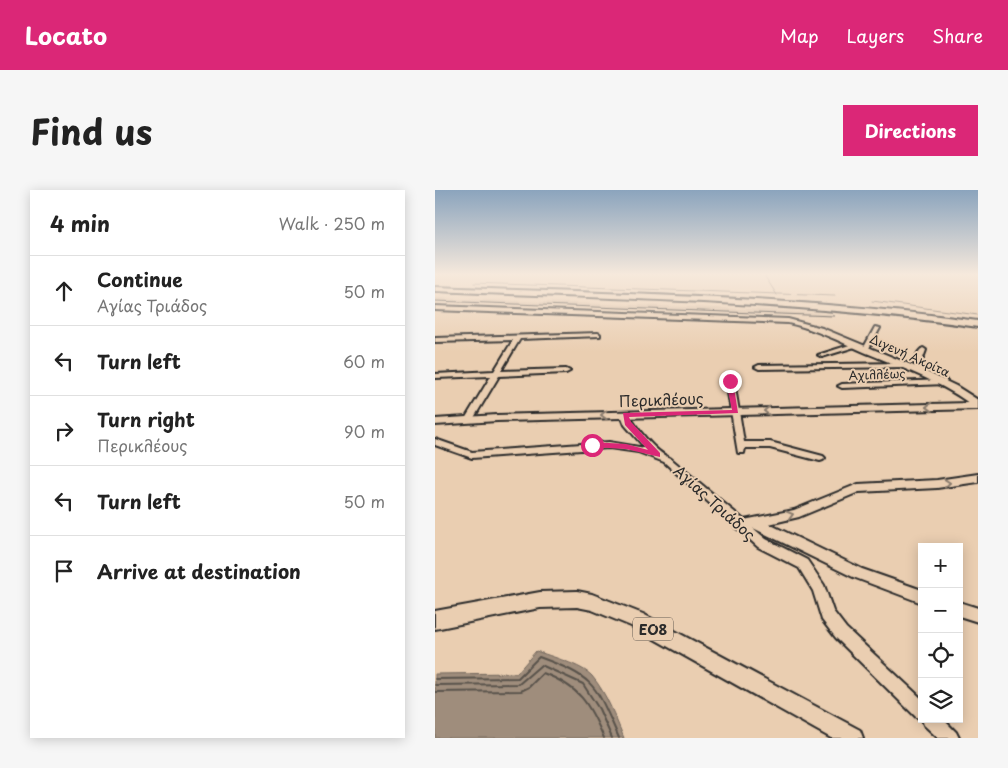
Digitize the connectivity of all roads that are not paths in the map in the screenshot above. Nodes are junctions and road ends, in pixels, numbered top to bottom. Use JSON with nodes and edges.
{"nodes":[{"id":1,"x":713,"y":301,"type":"edge"},
{"id":2,"x":818,"y":301,"type":"edge"},
{"id":3,"x":435,"y":308,"type":"edge"},
{"id":4,"x":978,"y":319,"type":"edge"},
{"id":5,"x":978,"y":324,"type":"edge"},
{"id":6,"x":877,"y":328,"type":"dead end"},
{"id":7,"x":598,"y":334,"type":"dead end"},
{"id":8,"x":518,"y":337,"type":"junction"},
{"id":9,"x":435,"y":340,"type":"edge"},
{"id":10,"x":856,"y":345,"type":"junction"},
{"id":11,"x":866,"y":349,"type":"junction"},
{"id":12,"x":923,"y":350,"type":"dead end"},
{"id":13,"x":822,"y":355,"type":"dead end"},
{"id":14,"x":903,"y":365,"type":"junction"},
{"id":15,"x":759,"y":368,"type":"dead end"},
{"id":16,"x":919,"y":370,"type":"junction"},
{"id":17,"x":566,"y":371,"type":"dead end"},
{"id":18,"x":496,"y":374,"type":"junction"},
{"id":19,"x":435,"y":376,"type":"edge"},
{"id":20,"x":730,"y":381,"type":"dead end"},
{"id":21,"x":943,"y":382,"type":"junction"},
{"id":22,"x":842,"y":386,"type":"dead end"},
{"id":23,"x":978,"y":406,"type":"edge"},
{"id":24,"x":736,"y":412,"type":"junction"},
{"id":25,"x":625,"y":415,"type":"junction"},
{"id":26,"x":469,"y":419,"type":"junction"},
{"id":27,"x":435,"y":422,"type":"edge"},
{"id":28,"x":435,"y":442,"type":"edge"},
{"id":29,"x":657,"y":455,"type":"junction"},
{"id":30,"x":820,"y":458,"type":"dead end"},
{"id":31,"x":978,"y":478,"type":"edge"},
{"id":32,"x":748,"y":524,"type":"junction"},
{"id":33,"x":918,"y":596,"type":"edge"},
{"id":34,"x":963,"y":610,"type":"edge"},
{"id":35,"x":978,"y":615,"type":"edge"},
{"id":36,"x":435,"y":620,"type":"edge"},
{"id":37,"x":918,"y":707,"type":"edge"},
{"id":38,"x":934,"y":723,"type":"edge"},
{"id":39,"x":852,"y":738,"type":"edge"},
{"id":40,"x":950,"y":738,"type":"edge"}],
"edges":[{"from":1,"to":5,"type":"highway"},
{"from":2,"to":4,"type":"highway"},
{"from":3,"to":10,"type":"main road","name":"Διγενή Ακρίτα"},
{"from":6,"to":11,"type":"street"},
{"from":7,"to":8,"type":"street"},
{"from":8,"to":9,"type":"street"},
{"from":8,"to":18,"type":"street"},
{"from":10,"to":11,"type":"main road","name":"Διγενή Ακρίτα"},
{"from":10,"to":13,"type":"street"},
{"from":11,"to":14,"type":"main road","name":"Διγενή Ακρίτα"},
{"from":12,"to":16,"type":"street"},
{"from":14,"to":15,"type":"street"},
{"from":14,"to":16,"type":"main road","name":"Διγενή Ακρίτα"},
{"from":16,"to":21,"type":"main road","name":"Διγενή Ακρίτα"},
{"from":17,"to":18,"type":"street"},
{"from":18,"to":19,"type":"street"},
{"from":18,"to":26,"type":"street"},
{"from":20,"to":24,"type":"street"},
{"from":21,"to":22,"type":"street","name":"Αχιλλέως"},
{"from":21,"to":23,"type":"main road","name":"Διγενή Ακρίτα"},
{"from":23,"to":24,"type":"main road","name":"Περικλέους","one_way":true},
{"from":24,"to":25,"type":"main road","name":"Περικλέους"},
{"from":24,"to":30,"type":"street"},
{"from":25,"to":26,"type":"main road","name":"Περικλέους","one_way":true},
{"from":25,"to":29,"type":"street"},
{"from":26,"to":27,"type":"main road","name":"Περικλέους"},
{"from":28,"to":29,"type":"street","name":"Αγίας Τριάδος"},
{"from":29,"to":32,"type":"street","name":"Αγίας Τριάδος"},
{"from":32,"to":31,"type":"street","one_way":true},
{"from":32,"to":33,"type":"street"},
{"from":32,"to":37,"type":"street","name":"Αγίας Τριάδος"},
{"from":34,"to":35,"type":"street"},
{"from":36,"to":39,"type":"main road","number":"ΕΟ8"},
{"from":38,"to":40,"type":"street"}]}
